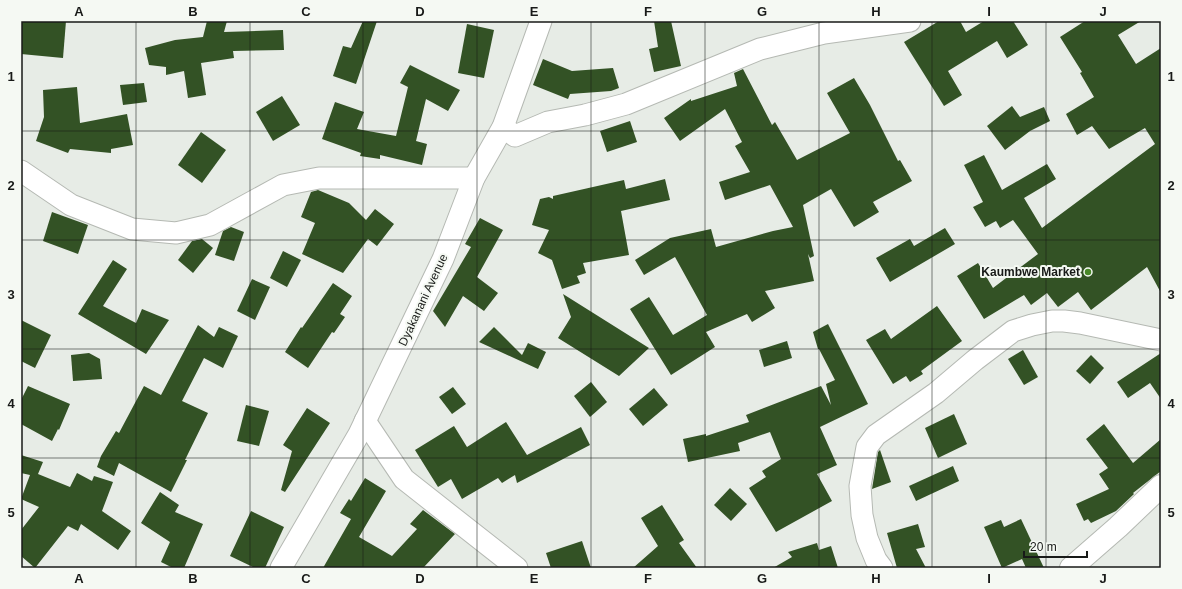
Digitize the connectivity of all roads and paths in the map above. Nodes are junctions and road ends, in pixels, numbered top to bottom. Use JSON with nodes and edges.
{"nodes":[{"id":1,"x":541,"y":21,"type":"edge"},
{"id":2,"x":910,"y":21,"type":"edge"},
{"id":3,"x":503,"y":127,"type":"junction"},
{"id":4,"x":21,"y":171,"type":"edge"},
{"id":5,"x":474,"y":178,"type":"junction"},
{"id":6,"x":1161,"y":340,"type":"edge"},
{"id":7,"x":365,"y":421,"type":"junction"},
{"id":8,"x":1161,"y":486,"type":"edge"},
{"id":9,"x":281,"y":568,"type":"edge"},
{"id":10,"x":517,"y":568,"type":"edge"},
{"id":11,"x":882,"y":568,"type":"edge"},
{"id":12,"x":1071,"y":568,"type":"edge"}],
"edges":[{"from":1,"to":3,"type":"street","name":"Dyakanani Avenue"},
{"from":2,"to":3,"type":"street"},
{"from":3,"to":5,"type":"street","name":"Dyakanani Avenue"},
{"from":4,"to":5,"type":"street"},
{"from":5,"to":7,"type":"street","name":"Dyakanani Avenue"},
{"from":6,"to":11,"type":"street"},
{"from":7,"to":9,"type":"street","name":"Dyakanani Avenue"},
{"from":7,"to":10,"type":"street"},
{"from":8,"to":12,"type":"street"}]}
